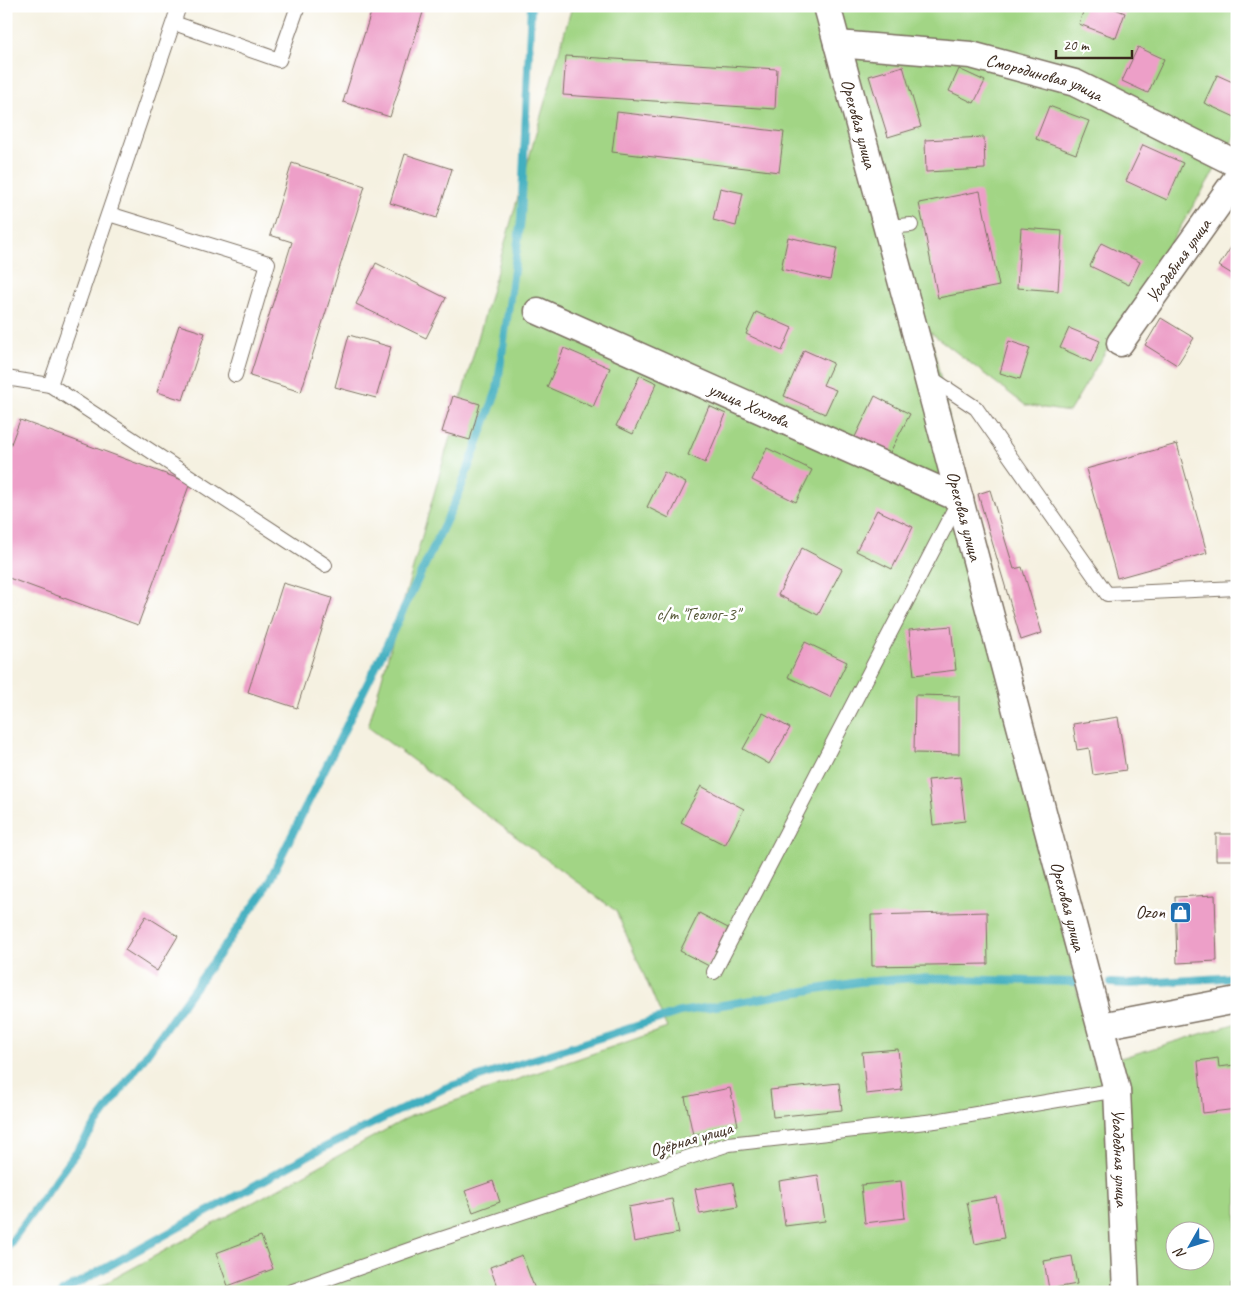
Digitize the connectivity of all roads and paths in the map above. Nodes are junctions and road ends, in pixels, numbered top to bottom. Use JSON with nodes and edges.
{"nodes":[{"id":1,"x":298,"y":6,"type":"edge"},
{"id":2,"x":827,"y":6,"type":"edge"},
{"id":3,"x":175,"y":11,"type":"edge"},
{"id":4,"x":836,"y":44,"type":"junction"},
{"id":5,"x":1237,"y":164,"type":"edge"},
{"id":6,"x":1237,"y":178,"type":"edge"},
{"id":7,"x":109,"y":214,"type":"junction"},
{"id":8,"x":538,"y":311,"type":"dead end"},
{"id":9,"x":1120,"y":343,"type":"dead end"},
{"id":10,"x":235,"y":374,"type":"dead end"},
{"id":11,"x":927,"y":376,"type":"junction"},
{"id":12,"x":6,"y":378,"type":"edge"},
{"id":13,"x":50,"y":385,"type":"junction"},
{"id":14,"x":960,"y":499,"type":"junction"},
{"id":15,"x":325,"y":565,"type":"dead end"},
{"id":16,"x":1237,"y":588,"type":"edge"},
{"id":17,"x":714,"y":972,"type":"dead end"},
{"id":18,"x":1237,"y":1000,"type":"edge"},
{"id":19,"x":1101,"y":1026,"type":"junction"},
{"id":20,"x":1117,"y":1090,"type":"junction"},
{"id":21,"x":290,"y":1292,"type":"edge"},
{"id":22,"x":1126,"y":1292,"type":"edge"}],
"edges":[{"from":1,"to":3,"type":"lane"},
{"from":2,"to":4,"type":"street","name":"Ореховая улица"},
{"from":3,"to":7,"type":"lane"},
{"from":4,"to":5,"type":"street","name":"Смородиновая улица"},
{"from":4,"to":11,"type":"street","name":"Ореховая улица"},
{"from":6,"to":9,"type":"street","name":"Усадебная улица"},
{"from":7,"to":10,"type":"lane"},
{"from":7,"to":13,"type":"lane"},
{"from":8,"to":14,"type":"street","name":"улица Хохлова"},
{"from":11,"to":14,"type":"street","name":"Ореховая улица"},
{"from":11,"to":16,"type":"lane"},
{"from":12,"to":13,"type":"lane"},
{"from":13,"to":15,"type":"lane"},
{"from":14,"to":17,"type":"lane"},
{"from":14,"to":19,"type":"street","name":"Ореховая улица"},
{"from":18,"to":19,"type":"street"},
{"from":19,"to":20,"type":"street","name":"Усадебная улица"},
{"from":20,"to":21,"type":"lane","name":"Озёрная улица"},
{"from":20,"to":22,"type":"street","name":"Усадебная улица"}]}
